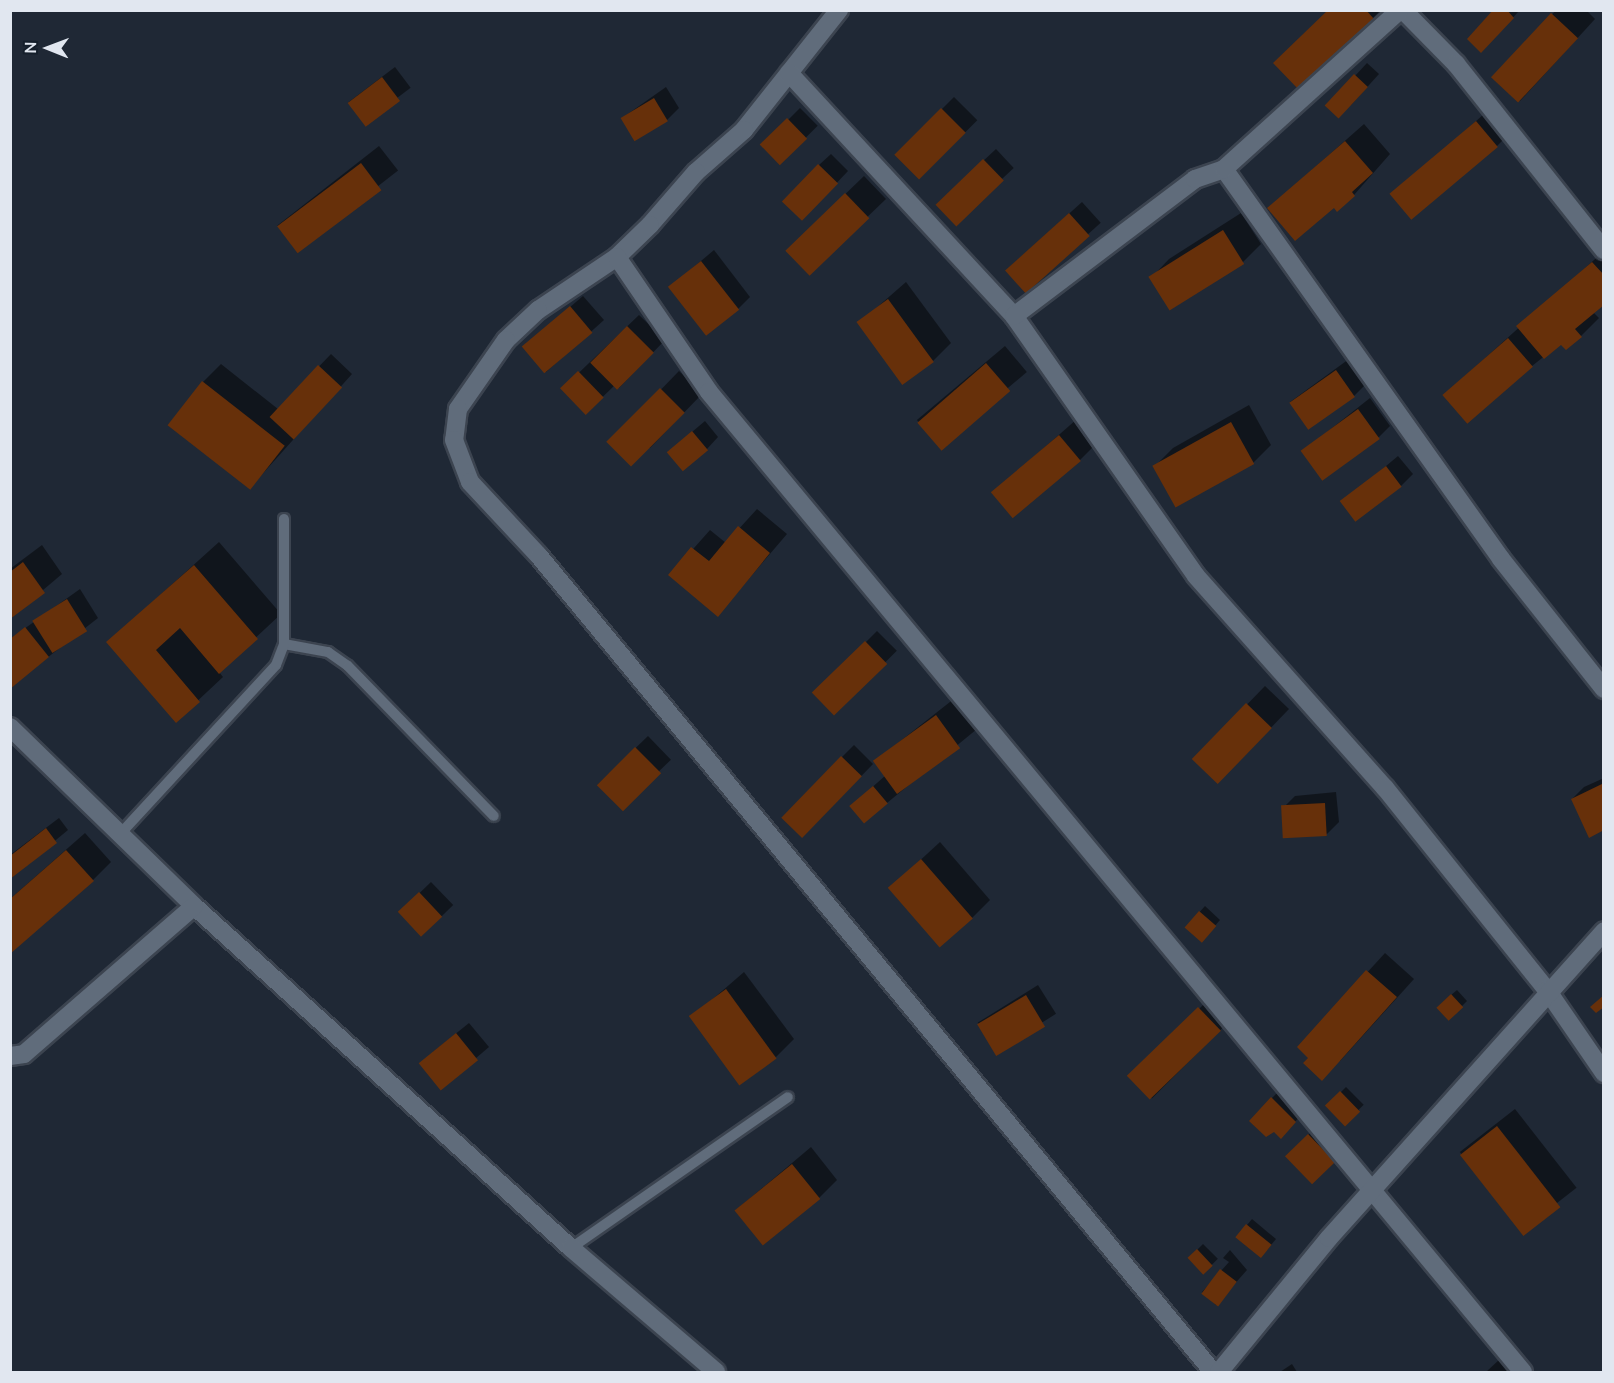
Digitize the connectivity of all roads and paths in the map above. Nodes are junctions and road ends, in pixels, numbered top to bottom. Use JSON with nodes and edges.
{"nodes":[{"id":1,"x":839,"y":10,"type":"edge"},
{"id":2,"x":1401,"y":10,"type":"edge"},
{"id":3,"x":789,"y":73,"type":"junction"},
{"id":4,"x":1224,"y":169,"type":"junction"},
{"id":5,"x":1604,"y":250,"type":"edge"},
{"id":6,"x":617,"y":258,"type":"junction"},
{"id":7,"x":1014,"y":316,"type":"junction"},
{"id":8,"x":284,"y":519,"type":"dead end"},
{"id":9,"x":284,"y":644,"type":"junction"},
{"id":10,"x":1604,"y":689,"type":"edge"},
{"id":11,"x":10,"y":728,"type":"edge"},
{"id":12,"x":494,"y":816,"type":"dead end"},
{"id":13,"x":122,"y":832,"type":"junction"},
{"id":14,"x":194,"y":906,"type":"junction"},
{"id":15,"x":1604,"y":931,"type":"edge"},
{"id":16,"x":1547,"y":990,"type":"junction"},
{"id":17,"x":10,"y":1056,"type":"edge"},
{"id":18,"x":1604,"y":1073,"type":"edge"},
{"id":19,"x":788,"y":1097,"type":"dead end"},
{"id":20,"x":1372,"y":1190,"type":"junction"},
{"id":21,"x":572,"y":1248,"type":"junction"},
{"id":22,"x":716,"y":1372,"type":"edge"},
{"id":23,"x":1213,"y":1372,"type":"edge"},
{"id":24,"x":1219,"y":1372,"type":"edge"},
{"id":25,"x":1523,"y":1372,"type":"edge"}],
"edges":[{"from":1,"to":3,"type":"street"},
{"from":2,"to":4,"type":"street"},
{"from":2,"to":5,"type":"street"},
{"from":3,"to":6,"type":"street"},
{"from":3,"to":7,"type":"street"},
{"from":4,"to":7,"type":"street"},
{"from":4,"to":10,"type":"street"},
{"from":6,"to":20,"type":"street"},
{"from":6,"to":23,"type":"street"},
{"from":7,"to":16,"type":"street"},
{"from":8,"to":9,"type":"lane"},
{"from":9,"to":12,"type":"lane"},
{"from":9,"to":13,"type":"lane"},
{"from":11,"to":13,"type":"street"},
{"from":13,"to":14,"type":"street"},
{"from":14,"to":17,"type":"street"},
{"from":14,"to":21,"type":"street"},
{"from":15,"to":16,"type":"street"},
{"from":16,"to":18,"type":"street"},
{"from":16,"to":20,"type":"street"},
{"from":19,"to":21,"type":"lane"},
{"from":20,"to":24,"type":"street"},
{"from":20,"to":25,"type":"street"},
{"from":21,"to":22,"type":"street"}]}
